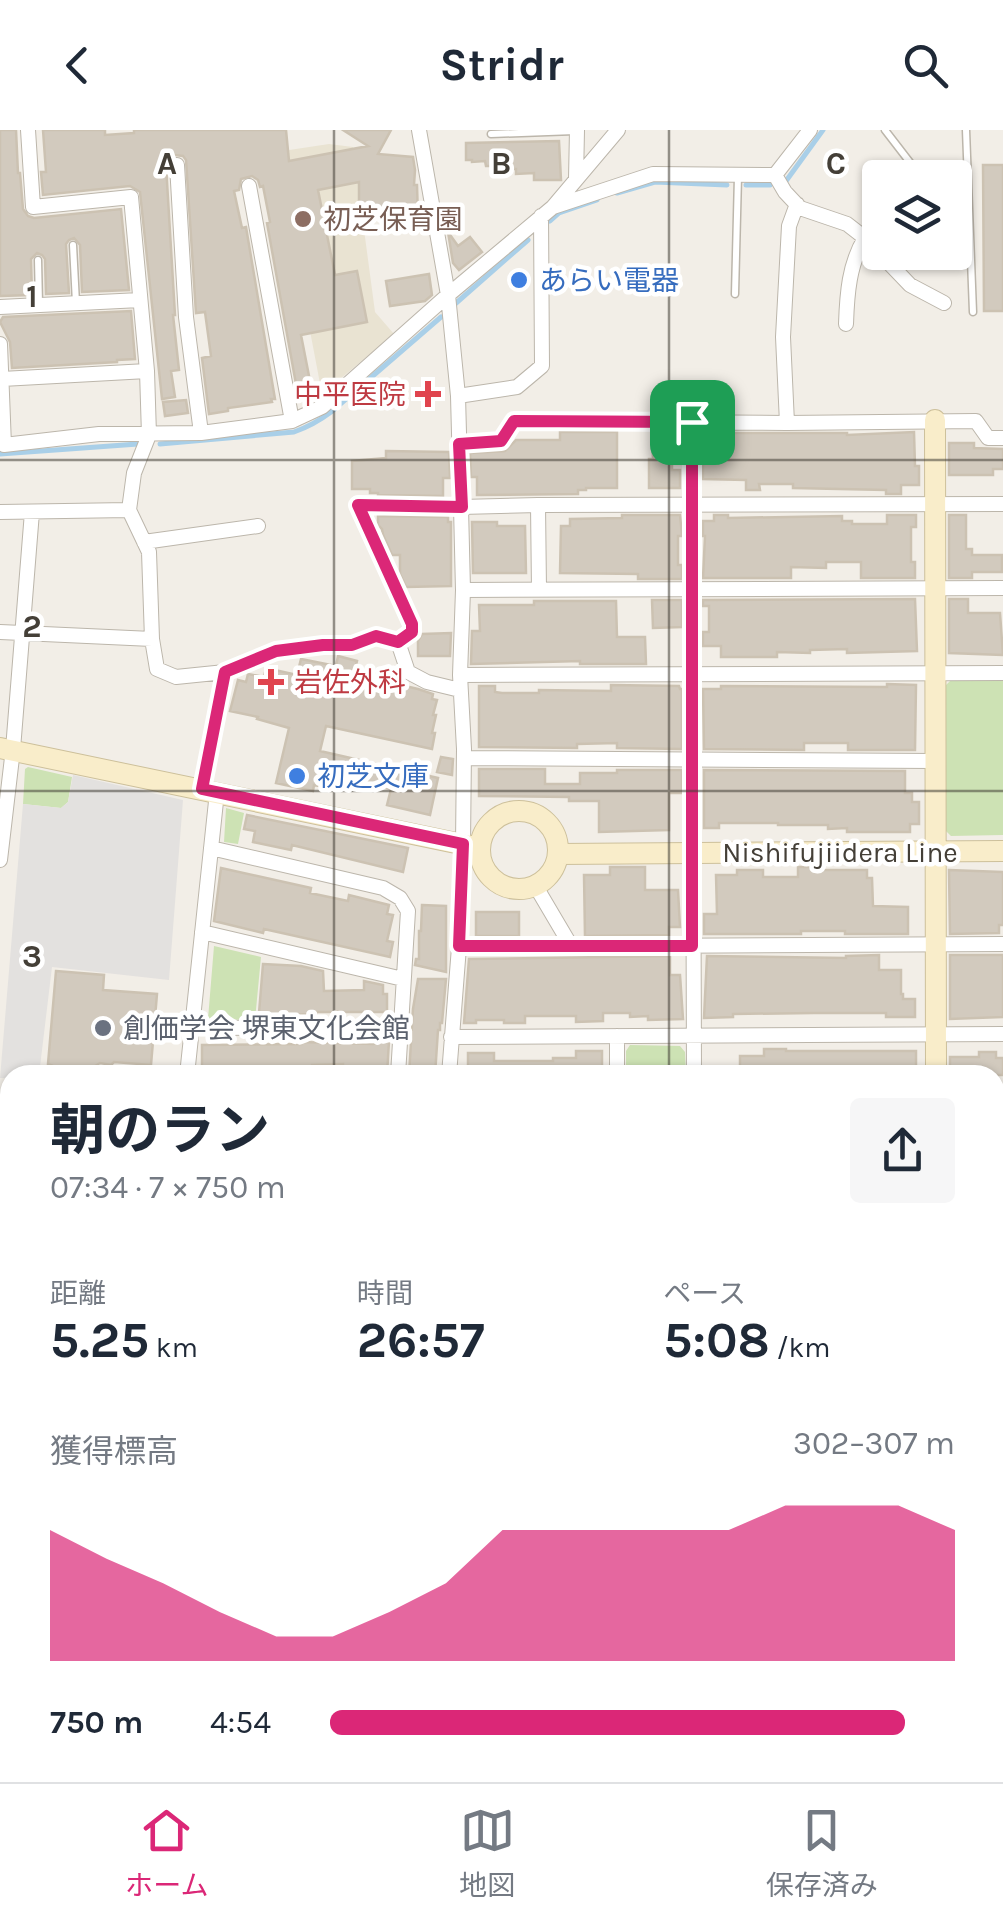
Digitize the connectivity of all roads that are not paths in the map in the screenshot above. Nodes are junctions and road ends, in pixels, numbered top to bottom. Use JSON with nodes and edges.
{"nodes":[{"id":1,"x":28,"y":130,"type":"edge"},
{"id":2,"x":419,"y":130,"type":"edge"},
{"id":3,"x":577,"y":130,"type":"edge"},
{"id":4,"x":618,"y":130,"type":"edge"},
{"id":5,"x":810,"y":130,"type":"edge"},
{"id":6,"x":885,"y":130,"type":"edge"},
{"id":7,"x":966,"y":130,"type":"edge"},
{"id":8,"x":491,"y":134,"type":"dead end"},
{"id":9,"x":908,"y":160,"type":"edge"},
{"id":10,"x":177,"y":165,"type":"dead end"},
{"id":11,"x":738,"y":175,"type":"junction"},
{"id":12,"x":775,"y":176,"type":"junction"},
{"id":13,"x":576,"y":180,"type":"junction"},
{"id":14,"x":249,"y":186,"type":"dead end"},
{"id":15,"x":797,"y":204,"type":"junction"},
{"id":16,"x":547,"y":212,"type":"junction"},
{"id":17,"x":862,"y":236,"type":"edge"},
{"id":18,"x":862,"y":243,"type":"edge"},
{"id":19,"x":73,"y":245,"type":"dead end"},
{"id":20,"x":38,"y":260,"type":"dead end"},
{"id":21,"x":896,"y":270,"type":"edge"},
{"id":22,"x":735,"y":294,"type":"dead end"},
{"id":23,"x":448,"y":295,"type":"junction"},
{"id":24,"x":140,"y":300,"type":"junction"},
{"id":25,"x":76,"y":303,"type":"junction"},
{"id":26,"x":944,"y":303,"type":"dead end"},
{"id":27,"x":40,"y":305,"type":"junction"},
{"id":28,"x":0,"y":307,"type":"edge"},
{"id":29,"x":972,"y":312,"type":"dead end"},
{"id":30,"x":846,"y":324,"type":"dead end"},
{"id":31,"x":0,"y":344,"type":"edge"},
{"id":32,"x":148,"y":371,"type":"junction"},
{"id":33,"x":2,"y":382,"type":"edge"},
{"id":34,"x":458,"y":396,"type":"junction"},
{"id":35,"x":934,"y":420,"type":"junction"},
{"id":36,"x":292,"y":421,"type":"junction"},
{"id":37,"x":692,"y":422,"type":"junction"},
{"id":38,"x":788,"y":423,"type":"junction"},
{"id":39,"x":201,"y":433,"type":"junction"},
{"id":40,"x":149,"y":434,"type":"junction"},
{"id":41,"x":1003,"y":438,"type":"edge"},
{"id":42,"x":459,"y":444,"type":"junction"},
{"id":43,"x":935,"y":504,"type":"junction"},
{"id":44,"x":1003,"y":504,"type":"edge"},
{"id":45,"x":538,"y":505,"type":"junction"},
{"id":46,"x":694,"y":506,"type":"junction"},
{"id":47,"x":462,"y":507,"type":"junction"},
{"id":48,"x":129,"y":510,"type":"junction"},
{"id":49,"x":0,"y":512,"type":"edge"},
{"id":50,"x":32,"y":512,"type":"junction"},
{"id":51,"x":258,"y":526,"type":"dead end"},
{"id":52,"x":144,"y":542,"type":"junction"},
{"id":53,"x":935,"y":588,"type":"junction"},
{"id":54,"x":1003,"y":588,"type":"edge"},
{"id":55,"x":463,"y":590,"type":"junction"},
{"id":56,"x":539,"y":590,"type":"junction"},
{"id":57,"x":693,"y":590,"type":"junction"},
{"id":58,"x":0,"y":632,"type":"edge"},
{"id":59,"x":21,"y":634,"type":"junction"},
{"id":60,"x":152,"y":640,"type":"junction"},
{"id":61,"x":398,"y":642,"type":"junction"},
{"id":62,"x":225,"y":672,"type":"junction"},
{"id":63,"x":935,"y":672,"type":"junction"},
{"id":64,"x":1003,"y":672,"type":"edge"},
{"id":65,"x":693,"y":673,"type":"junction"},
{"id":66,"x":460,"y":683,"type":"junction"},
{"id":67,"x":7,"y":748,"type":"edge"},
{"id":68,"x":464,"y":758,"type":"junction"},
{"id":69,"x":692,"y":760,"type":"junction"},
{"id":70,"x":935,"y":762,"type":"junction"},
{"id":71,"x":210,"y":791,"type":"junction"},
{"id":72,"x":472,"y":846,"type":"junction"},
{"id":73,"x":211,"y":848,"type":"junction"},
{"id":74,"x":1003,"y":851,"type":"edge"},
{"id":75,"x":935,"y":852,"type":"junction"},
{"id":76,"x":692,"y":853,"type":"junction"},
{"id":77,"x":558,"y":854,"type":"junction"},
{"id":78,"x":0,"y":860,"type":"edge"},
{"id":79,"x":535,"y":885,"type":"junction"},
{"id":80,"x":202,"y":932,"type":"junction"},
{"id":81,"x":936,"y":944,"type":"junction"},
{"id":82,"x":1003,"y":944,"type":"edge"},
{"id":83,"x":459,"y":946,"type":"junction"},
{"id":84,"x":571,"y":946,"type":"junction"},
{"id":85,"x":692,"y":946,"type":"junction"},
{"id":86,"x":403,"y":979,"type":"junction"},
{"id":87,"x":400,"y":1027,"type":"junction"},
{"id":88,"x":192,"y":1028,"type":"junction"},
{"id":89,"x":1003,"y":1034,"type":"edge"},
{"id":90,"x":693,"y":1035,"type":"junction"},
{"id":91,"x":936,"y":1035,"type":"junction"},
{"id":92,"x":617,"y":1036,"type":"junction"},
{"id":93,"x":452,"y":1037,"type":"junction"},
{"id":94,"x":188,"y":1065,"type":"edge"},
{"id":95,"x":398,"y":1065,"type":"edge"},
{"id":96,"x":450,"y":1065,"type":"edge"},
{"id":97,"x":617,"y":1065,"type":"edge"},
{"id":98,"x":694,"y":1065,"type":"edge"},
{"id":99,"x":936,"y":1065,"type":"edge"}],
"edges":[{"from":1,"to":24,"type":"street"},
{"from":2,"to":23,"type":"street"},
{"from":3,"to":8,"type":"lane"},
{"from":3,"to":13,"type":"street"},
{"from":4,"to":13,"type":"street"},
{"from":5,"to":12,"type":"street"},
{"from":6,"to":9,"type":"lane"},
{"from":7,"to":29,"type":"lane"},
{"from":10,"to":39,"type":"street"},
{"from":11,"to":12,"type":"street"},
{"from":11,"to":16,"type":"street"},
{"from":11,"to":22,"type":"lane"},
{"from":12,"to":15,"type":"street"},
{"from":13,"to":16,"type":"street"},
{"from":14,"to":36,"type":"street"},
{"from":15,"to":17,"type":"street"},
{"from":15,"to":38,"type":"street"},
{"from":16,"to":23,"type":"street"},
{"from":16,"to":34,"type":"street"},
{"from":18,"to":30,"type":"street"},
{"from":19,"to":25,"type":"lane"},
{"from":20,"to":27,"type":"lane"},
{"from":21,"to":26,"type":"street"},
{"from":23,"to":34,"type":"street"},
{"from":23,"to":36,"type":"street"},
{"from":24,"to":25,"type":"street"},
{"from":24,"to":32,"type":"street"},
{"from":25,"to":27,"type":"street"},
{"from":27,"to":28,"type":"street"},
{"from":31,"to":33,"type":"street"},
{"from":32,"to":33,"type":"street"},
{"from":32,"to":40,"type":"street"},
{"from":33,"to":40,"type":"street"},
{"from":34,"to":42,"type":"street"},
{"from":35,"to":38,"type":"street"},
{"from":35,"to":41,"type":"street"},
{"from":35,"to":43,"type":"main road"},
{"from":36,"to":39,"type":"street"},
{"from":37,"to":38,"type":"street"},
{"from":37,"to":42,"type":"street"},
{"from":37,"to":46,"type":"street"},
{"from":39,"to":40,"type":"street"},
{"from":40,"to":48,"type":"street"},
{"from":42,"to":47,"type":"street"},
{"from":43,"to":44,"type":"street"},
{"from":43,"to":46,"type":"street"},
{"from":43,"to":53,"type":"main road"},
{"from":45,"to":46,"type":"street"},
{"from":45,"to":47,"type":"street"},
{"from":45,"to":56,"type":"street"},
{"from":46,"to":57,"type":"street"},
{"from":47,"to":55,"type":"street"},
{"from":47,"to":61,"type":"street"},
{"from":48,"to":50,"type":"street"},
{"from":48,"to":52,"type":"street"},
{"from":49,"to":50,"type":"street"},
{"from":50,"to":59,"type":"street"},
{"from":51,"to":52,"type":"street"},
{"from":52,"to":60,"type":"street"},
{"from":53,"to":54,"type":"street"},
{"from":53,"to":57,"type":"street"},
{"from":53,"to":63,"type":"main road"},
{"from":55,"to":56,"type":"street"},
{"from":55,"to":66,"type":"street"},
{"from":56,"to":57,"type":"street"},
{"from":57,"to":65,"type":"street"},
{"from":58,"to":59,"type":"street"},
{"from":59,"to":60,"type":"street"},
{"from":59,"to":67,"type":"street"},
{"from":60,"to":62,"type":"street"},
{"from":61,"to":62,"type":"street"},
{"from":61,"to":66,"type":"street"},
{"from":62,"to":71,"type":"street"},
{"from":63,"to":64,"type":"street"},
{"from":63,"to":65,"type":"street"},
{"from":63,"to":70,"type":"main road"},
{"from":65,"to":66,"type":"street"},
{"from":65,"to":69,"type":"street"},
{"from":66,"to":68,"type":"street"},
{"from":67,"to":71,"type":"main road"},
{"from":67,"to":78,"type":"street"},
{"from":68,"to":69,"type":"street"},
{"from":68,"to":72,"type":"street"},
{"from":69,"to":70,"type":"street"},
{"from":69,"to":76,"type":"street"},
{"from":70,"to":75,"type":"main road"},
{"from":71,"to":72,"type":"main road"},
{"from":71,"to":73,"type":"street"},
{"from":72,"to":77,"type":"main road"},
{"from":72,"to":79,"type":"main road"},
{"from":72,"to":83,"type":"street"},
{"from":73,"to":80,"type":"street"},
{"from":73,"to":86,"type":"street"},
{"from":74,"to":75,"type":"main road","name":"Nishifujiidera Line"},
{"from":75,"to":76,"type":"main road","name":"Nishifujiidera Line"},
{"from":75,"to":81,"type":"main road"},
{"from":76,"to":77,"type":"main road","name":"Nishifujiidera Line"},
{"from":76,"to":85,"type":"street"},
{"from":77,"to":79,"type":"main road"},
{"from":79,"to":84,"type":"street"},
{"from":80,"to":86,"type":"street"},
{"from":80,"to":88,"type":"street"},
{"from":81,"to":82,"type":"street"},
{"from":81,"to":85,"type":"street"},
{"from":81,"to":91,"type":"main road"},
{"from":83,"to":84,"type":"street"},
{"from":83,"to":93,"type":"street"},
{"from":84,"to":85,"type":"street"},
{"from":85,"to":90,"type":"street"},
{"from":86,"to":87,"type":"street"},
{"from":87,"to":88,"type":"street"},
{"from":87,"to":95,"type":"street"},
{"from":88,"to":94,"type":"street"},
{"from":89,"to":91,"type":"street"},
{"from":90,"to":91,"type":"street"},
{"from":90,"to":92,"type":"street"},
{"from":90,"to":98,"type":"street"},
{"from":91,"to":99,"type":"main road"},
{"from":92,"to":93,"type":"street"},
{"from":92,"to":97,"type":"street"},
{"from":93,"to":96,"type":"street"}]}
